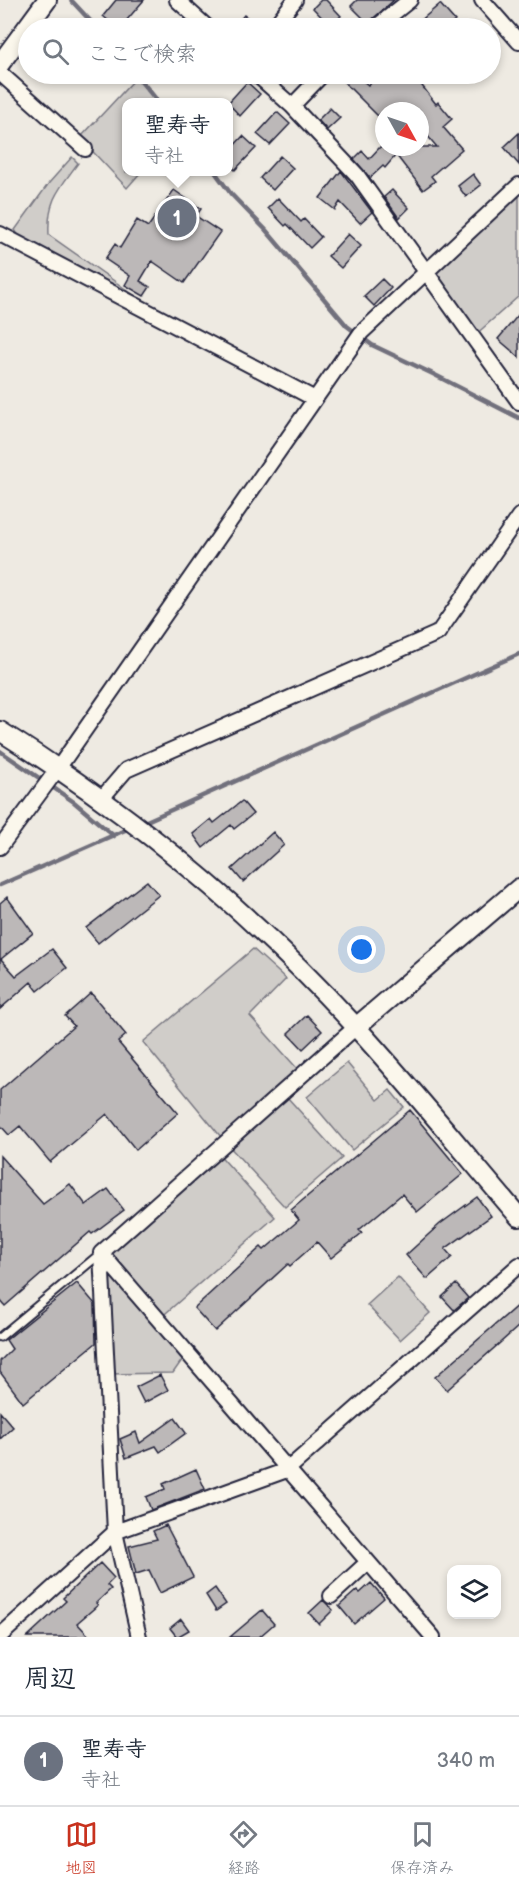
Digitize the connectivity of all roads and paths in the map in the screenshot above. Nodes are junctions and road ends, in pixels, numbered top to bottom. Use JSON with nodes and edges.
{"nodes":[{"id":1,"x":48,"y":0,"type":"edge"},
{"id":2,"x":177,"y":0,"type":"edge"},
{"id":3,"x":295,"y":0,"type":"edge"},
{"id":4,"x":410,"y":0,"type":"edge"},
{"id":5,"x":482,"y":0,"type":"edge"},
{"id":6,"x":34,"y":18,"type":"edge"},
{"id":7,"x":197,"y":18,"type":"edge"},
{"id":8,"x":281,"y":18,"type":"edge"},
{"id":9,"x":388,"y":18,"type":"edge"},
{"id":10,"x":498,"y":18,"type":"edge"},
{"id":11,"x":501,"y":22,"type":"edge"},
{"id":12,"x":18,"y":40,"type":"edge"},
{"id":13,"x":519,"y":42,"type":"edge"},
{"id":14,"x":0,"y":64,"type":"edge"},
{"id":15,"x":0,"y":73,"type":"edge"},
{"id":16,"x":267,"y":84,"type":"edge"},
{"id":17,"x":313,"y":84,"type":"edge"},
{"id":18,"x":292,"y":106,"type":"junction"},
{"id":19,"x":85,"y":148,"type":"dead end"},
{"id":20,"x":519,"y":185,"type":"edge"},
{"id":21,"x":0,"y":234,"type":"edge"},
{"id":22,"x":426,"y":273,"type":"junction"},
{"id":23,"x":315,"y":399,"type":"junction"},
{"id":24,"x":519,"y":402,"type":"edge"},
{"id":25,"x":519,"y":516,"type":"edge"},
{"id":26,"x":0,"y":731,"type":"edge"},
{"id":27,"x":59,"y":768,"type":"junction"},
{"id":28,"x":102,"y":798,"type":"junction"},
{"id":29,"x":0,"y":848,"type":"edge"},
{"id":30,"x":519,"y":888,"type":"edge"},
{"id":31,"x":356,"y":1027,"type":"junction"},
{"id":32,"x":519,"y":1217,"type":"edge"},
{"id":33,"x":101,"y":1253,"type":"junction"},
{"id":34,"x":519,"y":1265,"type":"edge"},
{"id":35,"x":0,"y":1337,"type":"edge"},
{"id":36,"x":287,"y":1470,"type":"junction"},
{"id":37,"x":115,"y":1532,"type":"junction"},
{"id":38,"x":368,"y":1562,"type":"junction"},
{"id":39,"x":331,"y":1596,"type":"dead end"},
{"id":40,"x":134,"y":1634,"type":"edge"},
{"id":41,"x":0,"y":1636,"type":"edge"},
{"id":42,"x":433,"y":1637,"type":"edge"}],
"edges":[{"from":1,"to":6,"type":"street"},
{"from":2,"to":7,"type":"street"},
{"from":3,"to":8,"type":"street"},
{"from":4,"to":9,"type":"street"},
{"from":5,"to":10,"type":"street"},
{"from":11,"to":13,"type":"street"},
{"from":12,"to":14,"type":"street"},
{"from":15,"to":19,"type":"street"},
{"from":16,"to":18,"type":"street"},
{"from":17,"to":18,"type":"street"},
{"from":18,"to":22,"type":"street"},
{"from":20,"to":22,"type":"street"},
{"from":21,"to":23,"type":"street"},
{"from":22,"to":23,"type":"street"},
{"from":22,"to":24,"type":"street"},
{"from":23,"to":27,"type":"street"},
{"from":25,"to":28,"type":"street"},
{"from":26,"to":27,"type":"street"},
{"from":27,"to":28,"type":"street"},
{"from":27,"to":29,"type":"street"},
{"from":28,"to":31,"type":"street"},
{"from":30,"to":31,"type":"street"},
{"from":31,"to":32,"type":"street"},
{"from":31,"to":33,"type":"street"},
{"from":33,"to":35,"type":"lane"},
{"from":33,"to":36,"type":"street"},
{"from":33,"to":37,"type":"street"},
{"from":34,"to":36,"type":"street"},
{"from":36,"to":37,"type":"street"},
{"from":36,"to":38,"type":"street"},
{"from":37,"to":40,"type":"street"},
{"from":37,"to":41,"type":"street"},
{"from":38,"to":39,"type":"street"},
{"from":38,"to":42,"type":"street"}]}
